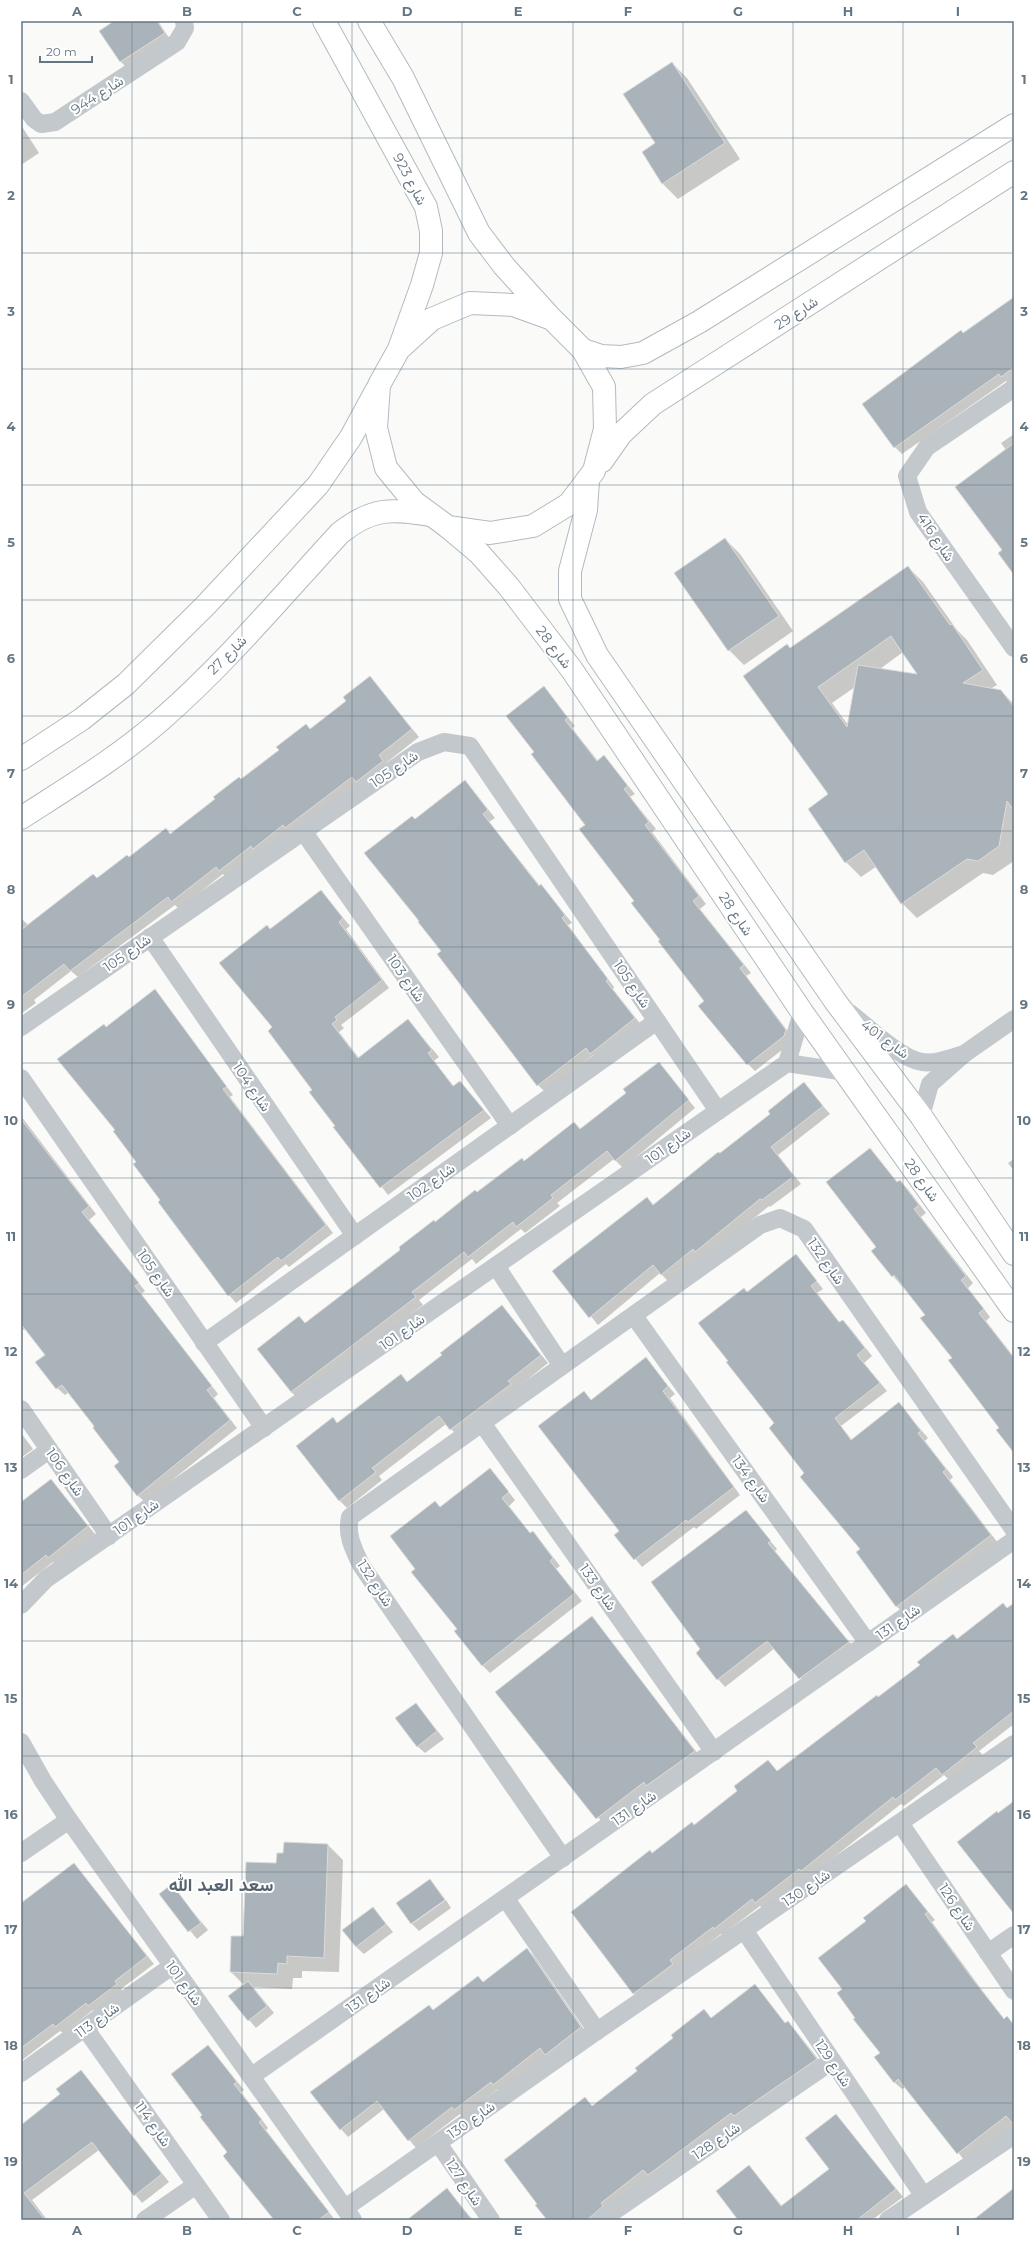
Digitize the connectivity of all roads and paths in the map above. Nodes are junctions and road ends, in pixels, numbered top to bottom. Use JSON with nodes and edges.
{"nodes":[{"id":1,"x":184,"y":21,"type":"edge"},
{"id":2,"x":324,"y":21,"type":"edge"},
{"id":3,"x":368,"y":21,"type":"edge"},
{"id":4,"x":21,"y":101,"type":"edge"},
{"id":5,"x":1014,"y":125,"type":"edge"},
{"id":6,"x":1014,"y":172,"type":"edge"},
{"id":7,"x":552,"y":319,"type":"junction"},
{"id":8,"x":399,"y":349,"type":"junction"},
{"id":9,"x":583,"y":350,"type":"junction"},
{"id":10,"x":379,"y":385,"type":"junction"},
{"id":11,"x":1014,"y":388,"type":"edge"},
{"id":12,"x":591,"y":476,"type":"junction"},
{"id":13,"x":440,"y":521,"type":"junction"},
{"id":14,"x":1014,"y":648,"type":"edge"},
{"id":15,"x":21,"y":758,"type":"edge"},
{"id":16,"x":21,"y":818,"type":"edge"},
{"id":17,"x":303,"y":831,"type":"junction"},
{"id":18,"x":150,"y":937,"type":"junction"},
{"id":19,"x":835,"y":1001,"type":"junction"},
{"id":20,"x":802,"y":1012,"type":"junction"},
{"id":21,"x":1014,"y":1019,"type":"edge"},
{"id":22,"x":657,"y":1021,"type":"junction"},
{"id":23,"x":21,"y":1027,"type":"edge"},
{"id":24,"x":964,"y":1054,"type":"junction"},
{"id":25,"x":786,"y":1063,"type":"junction"},
{"id":26,"x":846,"y":1072,"type":"junction"},
{"id":27,"x":21,"y":1078,"type":"edge"},
{"id":28,"x":718,"y":1111,"type":"junction"},
{"id":29,"x":921,"y":1116,"type":"junction"},
{"id":30,"x":510,"y":1126,"type":"junction"},
{"id":31,"x":354,"y":1236,"type":"junction"},
{"id":32,"x":1011,"y":1246,"type":"edge"},
{"id":33,"x":496,"y":1266,"type":"junction"},
{"id":34,"x":1014,"y":1311,"type":"edge"},
{"id":35,"x":634,"y":1316,"type":"junction"},
{"id":36,"x":204,"y":1343,"type":"junction"},
{"id":37,"x":562,"y":1366,"type":"junction"},
{"id":38,"x":21,"y":1409,"type":"edge"},
{"id":39,"x":482,"y":1423,"type":"junction"},
{"id":40,"x":264,"y":1428,"type":"junction"},
{"id":41,"x":49,"y":1450,"type":"junction"},
{"id":42,"x":21,"y":1470,"type":"edge"},
{"id":43,"x":1014,"y":1530,"type":"edge"},
{"id":44,"x":109,"y":1536,"type":"junction"},
{"id":45,"x":1014,"y":1540,"type":"edge"},
{"id":46,"x":21,"y":1605,"type":"edge"},
{"id":47,"x":868,"y":1643,"type":"junction"},
{"id":48,"x":21,"y":1742,"type":"edge"},
{"id":49,"x":1014,"y":1744,"type":"edge"},
{"id":50,"x":714,"y":1752,"type":"junction"},
{"id":51,"x":69,"y":1820,"type":"junction"},
{"id":52,"x":900,"y":1823,"type":"junction"},
{"id":53,"x":21,"y":1853,"type":"edge"},
{"id":54,"x":563,"y":1858,"type":"junction"},
{"id":55,"x":506,"y":1899,"type":"junction"},
{"id":56,"x":744,"y":1930,"type":"junction"},
{"id":57,"x":1014,"y":1935,"type":"edge"},
{"id":58,"x":988,"y":1953,"type":"junction"},
{"id":59,"x":172,"y":1966,"type":"junction"},
{"id":60,"x":1014,"y":1992,"type":"edge"},
{"id":61,"x":85,"y":2028,"type":"junction"},
{"id":62,"x":597,"y":2031,"type":"junction"},
{"id":63,"x":832,"y":2062,"type":"junction"},
{"id":64,"x":21,"y":2073,"type":"edge"},
{"id":65,"x":252,"y":2076,"type":"junction"},
{"id":66,"x":1014,"y":2135,"type":"edge"},
{"id":67,"x":438,"y":2143,"type":"junction"},
{"id":68,"x":196,"y":2185,"type":"junction"},
{"id":69,"x":923,"y":2195,"type":"junction"},
{"id":70,"x":349,"y":2214,"type":"edge"},
{"id":71,"x":145,"y":2220,"type":"edge"},
{"id":72,"x":221,"y":2220,"type":"edge"},
{"id":73,"x":491,"y":2220,"type":"edge"},
{"id":74,"x":601,"y":2220,"type":"edge"},
{"id":75,"x":888,"y":2220,"type":"edge"}],
"edges":[{"from":1,"to":4,"type":"street","name":"شارع 944"},
{"from":2,"to":8,"type":"main road","name":"شارع 923"},
{"from":3,"to":7,"type":"main road"},
{"from":5,"to":9,"type":"main road"},
{"from":6,"to":12,"type":"main road","name":"شارع 29"},
{"from":7,"to":8,"type":"main road"},
{"from":7,"to":9,"type":"main road"},
{"from":8,"to":10,"type":"main road"},
{"from":9,"to":12,"type":"main road"},
{"from":10,"to":13,"type":"main road","name":"شارع 28"},
{"from":10,"to":15,"type":"main road"},
{"from":11,"to":14,"type":"street","name":"شارع 416"},
{"from":12,"to":13,"type":"main road","name":"شارع 29"},
{"from":12,"to":19,"type":"main road"},
{"from":13,"to":16,"type":"main road","name":"شارع 27"},
{"from":13,"to":20,"type":"main road","name":"شارع 28"},
{"from":17,"to":18,"type":"street","name":"شارع 105"},
{"from":17,"to":22,"type":"street","name":"شارع 105"},
{"from":17,"to":30,"type":"street","name":"شارع 103"},
{"from":18,"to":23,"type":"street","name":"شارع 105"},
{"from":18,"to":31,"type":"street","name":"شارع 104"},
{"from":19,"to":24,"type":"street","name":"شارع 401"},
{"from":19,"to":29,"type":"main road"},
{"from":20,"to":25,"type":"street"},
{"from":20,"to":26,"type":"main road","name":"شارع 28"},
{"from":21,"to":24,"type":"street","name":"شارع 401"},
{"from":22,"to":28,"type":"street","name":"شارع 105"},
{"from":22,"to":30,"type":"street","name":"شارع 102"},
{"from":24,"to":29,"type":"street","name":"شارع 401"},
{"from":25,"to":26,"type":"street"},
{"from":25,"to":28,"type":"street","name":"شارع 101"},
{"from":26,"to":34,"type":"main road","name":"شارع 28"},
{"from":27,"to":36,"type":"street","name":"شارع 105"},
{"from":28,"to":33,"type":"street","name":"شارع 101"},
{"from":29,"to":32,"type":"main road"},
{"from":30,"to":31,"type":"street","name":"شارع 102"},
{"from":31,"to":36,"type":"street","name":"شارع 102"},
{"from":33,"to":37,"type":"street"},
{"from":33,"to":40,"type":"street","name":"شارع 101"},
{"from":35,"to":37,"type":"street","name":"شارع 132"},
{"from":35,"to":43,"type":"street","name":"شارع 132"},
{"from":35,"to":47,"type":"street","name":"شارع 134"},
{"from":36,"to":40,"type":"street","name":"شارع 105"},
{"from":37,"to":39,"type":"street","name":"شارع 132"},
{"from":38,"to":41,"type":"street","name":"شارع 106"},
{"from":39,"to":50,"type":"street","name":"شارع 133"},
{"from":39,"to":54,"type":"street","name":"شارع 132"},
{"from":40,"to":44,"type":"street","name":"شارع 101"},
{"from":41,"to":42,"type":"street"},
{"from":41,"to":44,"type":"street","name":"شارع 106"},
{"from":44,"to":46,"type":"street","name":"شارع 101"},
{"from":45,"to":47,"type":"street","name":"شارع 131"},
{"from":47,"to":50,"type":"street","name":"شارع 131"},
{"from":48,"to":51,"type":"street","name":"شارع 101"},
{"from":49,"to":52,"type":"street","name":"شارع 130"},
{"from":50,"to":54,"type":"street","name":"شارع 131"},
{"from":51,"to":53,"type":"street"},
{"from":51,"to":59,"type":"street","name":"شارع 101"},
{"from":52,"to":56,"type":"street","name":"شارع 130"},
{"from":52,"to":58,"type":"street","name":"شارع 126"},
{"from":54,"to":55,"type":"street","name":"شارع 131"},
{"from":55,"to":62,"type":"street"},
{"from":55,"to":65,"type":"street","name":"شارع 131"},
{"from":56,"to":62,"type":"street","name":"شارع 130"},
{"from":56,"to":63,"type":"street","name":"شارع 129"},
{"from":57,"to":58,"type":"street"},
{"from":58,"to":60,"type":"street","name":"شارع 126"},
{"from":59,"to":61,"type":"street","name":"شارع 113"},
{"from":59,"to":65,"type":"street","name":"شارع 101"},
{"from":61,"to":64,"type":"street","name":"شارع 113"},
{"from":61,"to":68,"type":"street","name":"شارع 114"},
{"from":62,"to":67,"type":"street","name":"شارع 130"},
{"from":63,"to":69,"type":"street","name":"شارع 129"},
{"from":63,"to":74,"type":"street","name":"شارع 128"},
{"from":65,"to":70,"type":"street","name":"شارع 101"},
{"from":66,"to":69,"type":"street"},
{"from":67,"to":70,"type":"street","name":"شارع 130"},
{"from":67,"to":73,"type":"street","name":"شارع 127"},
{"from":68,"to":71,"type":"street"},
{"from":68,"to":72,"type":"street","name":"شارع 114"},
{"from":69,"to":75,"type":"street"}]}
